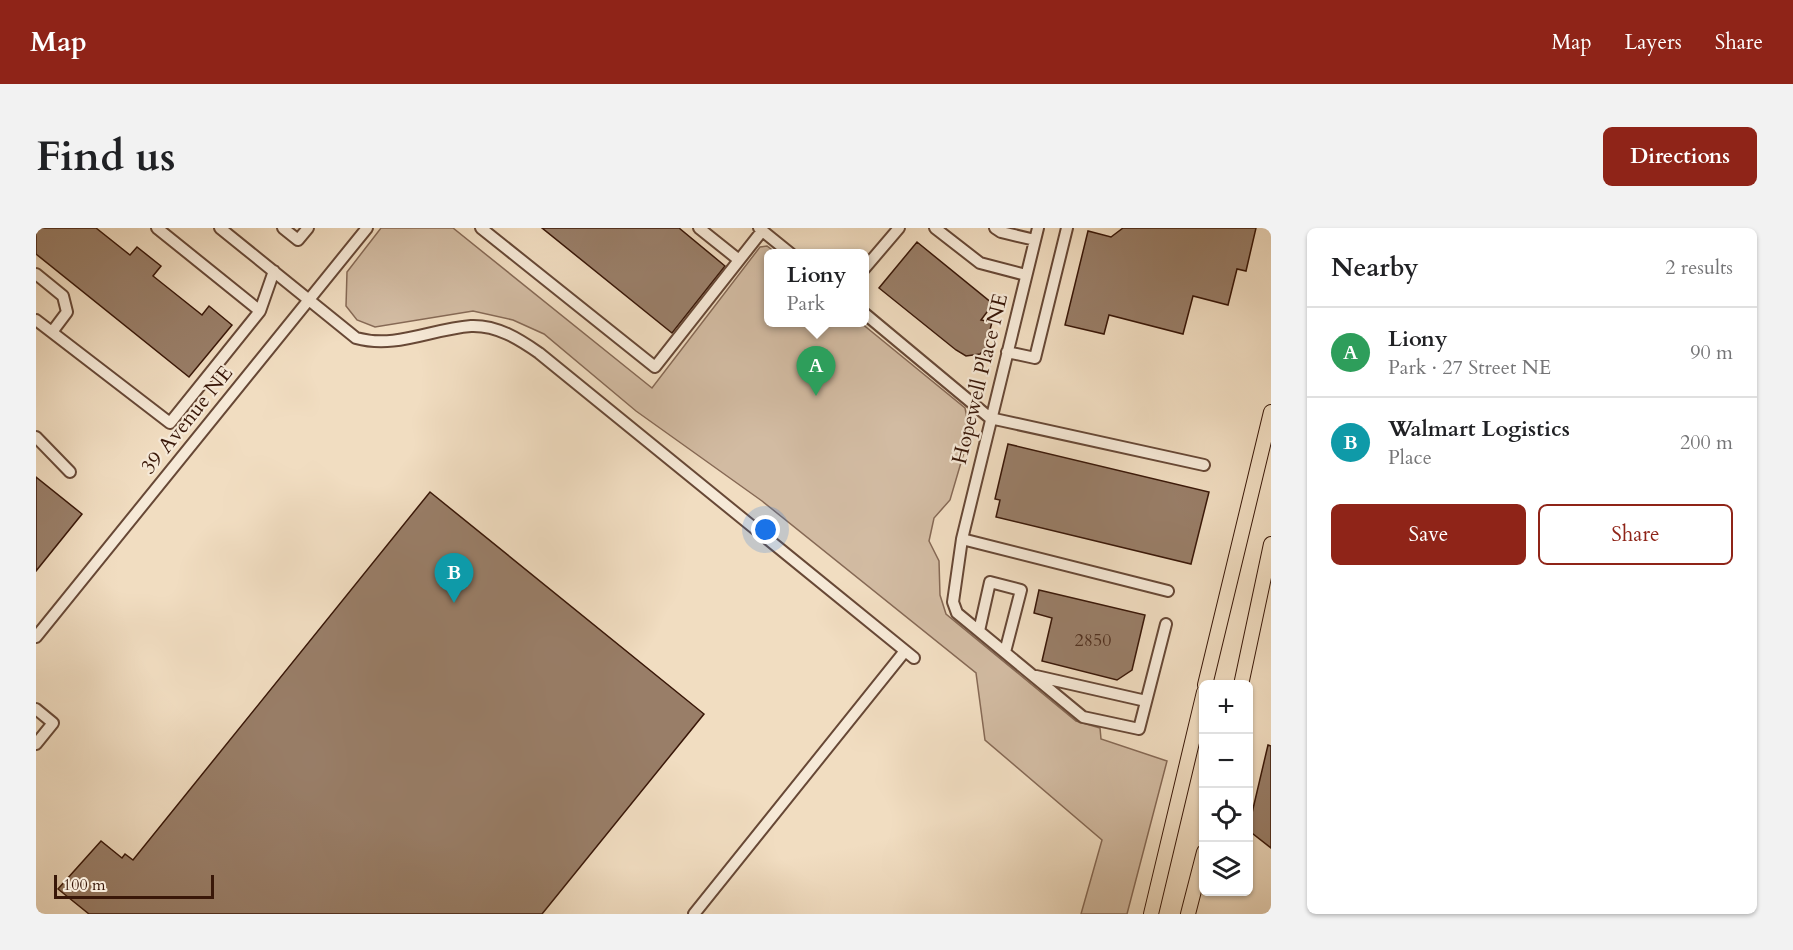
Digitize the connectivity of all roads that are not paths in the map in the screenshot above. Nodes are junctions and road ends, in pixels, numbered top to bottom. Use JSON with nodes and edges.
{"nodes":[{"id":1,"x":157,"y":228,"type":"edge"},
{"id":2,"x":220,"y":228,"type":"edge"},
{"id":3,"x":282,"y":228,"type":"edge"},
{"id":4,"x":308,"y":228,"type":"edge"},
{"id":5,"x":367,"y":228,"type":"edge"},
{"id":6,"x":481,"y":228,"type":"edge"},
{"id":7,"x":699,"y":228,"type":"edge"},
{"id":8,"x":899,"y":228,"type":"edge"},
{"id":9,"x":935,"y":228,"type":"edge"},
{"id":10,"x":995,"y":228,"type":"edge"},
{"id":11,"x":1038,"y":228,"type":"edge"},
{"id":12,"x":1067,"y":228,"type":"edge"},
{"id":13,"x":761,"y":229,"type":"edge"},
{"id":14,"x":1035,"y":240,"type":"junction"},
{"id":15,"x":785,"y":249,"type":"edge"},
{"id":16,"x":739,"y":260,"type":"junction"},
{"id":17,"x":869,"y":263,"type":"edge"},
{"id":18,"x":274,"y":271,"type":"junction"},
{"id":19,"x":36,"y":274,"type":"edge"},
{"id":20,"x":1026,"y":275,"type":"junction"},
{"id":21,"x":309,"y":301,"type":"junction"},
{"id":22,"x":260,"y":311,"type":"junction"},
{"id":23,"x":869,"y":318,"type":"edge"},
{"id":24,"x":36,"y":320,"type":"edge"},
{"id":25,"x":52,"y":332,"type":"junction"},
{"id":26,"x":1007,"y":352,"type":"junction"},
{"id":27,"x":1271,"y":412,"type":"edge"},
{"id":28,"x":990,"y":418,"type":"junction"},
{"id":29,"x":36,"y":437,"type":"edge"},
{"id":30,"x":1204,"y":465,"type":"dead end"},
{"id":31,"x":70,"y":472,"type":"dead end"},
{"id":32,"x":962,"y":539,"type":"junction"},
{"id":33,"x":1271,"y":544,"type":"edge"},
{"id":34,"x":1168,"y":591,"type":"dead end"},
{"id":35,"x":1166,"y":624,"type":"dead end"},
{"id":36,"x":979,"y":631,"type":"junction"},
{"id":37,"x":36,"y":637,"type":"edge"},
{"id":38,"x":1005,"y":652,"type":"junction"},
{"id":39,"x":1033,"y":675,"type":"junction"},
{"id":40,"x":1206,"y":680,"type":"edge"},
{"id":41,"x":1241,"y":680,"type":"edge"},
{"id":42,"x":1146,"y":701,"type":"junction"},
{"id":43,"x":36,"y":709,"type":"edge"},
{"id":44,"x":1199,"y":709,"type":"edge"},
{"id":45,"x":36,"y":744,"type":"edge"},
{"id":46,"x":1164,"y":857,"type":"junction"},
{"id":47,"x":1199,"y":869,"type":"edge"},
{"id":48,"x":694,"y":914,"type":"edge"},
{"id":49,"x":1141,"y":914,"type":"edge"},
{"id":50,"x":1151,"y":914,"type":"edge"},
{"id":51,"x":1188,"y":914,"type":"edge"}],
"edges":[{"from":1,"to":22,"type":"street"},
{"from":2,"to":18,"type":"street"},
{"from":3,"to":4,"type":"street"},
{"from":5,"to":21,"type":"street","name":"39 Avenue NE"},
{"from":6,"to":16,"type":"street"},
{"from":7,"to":16,"type":"street"},
{"from":8,"to":17,"type":"street"},
{"from":9,"to":20,"type":"street"},
{"from":10,"to":14,"type":"street"},
{"from":11,"to":14,"type":"street","name":"Hopewell Place NE"},
{"from":12,"to":26,"type":"street"},
{"from":13,"to":15,"type":"street"},
{"from":13,"to":16,"type":"street"},
{"from":14,"to":20,"type":"street","name":"Hopewell Place NE"},
{"from":18,"to":21,"type":"street"},
{"from":18,"to":22,"type":"street"},
{"from":19,"to":25,"type":"street"},
{"from":20,"to":26,"type":"street","name":"Hopewell Place NE"},
{"from":21,"to":37,"type":"street","name":"39 Avenue NE"},
{"from":21,"to":48,"type":"street"},
{"from":22,"to":25,"type":"street"},
{"from":23,"to":28,"type":"street"},
{"from":24,"to":25,"type":"street"},
{"from":26,"to":28,"type":"street","name":"Hopewell Place NE"},
{"from":27,"to":40,"type":"main road"},
{"from":28,"to":30,"type":"street"},
{"from":28,"to":32,"type":"street","name":"Hopewell Place NE"},
{"from":29,"to":31,"type":"street"},
{"from":32,"to":34,"type":"street"},
{"from":32,"to":36,"type":"street","name":"Hopewell Place NE"},
{"from":33,"to":41,"type":"main road"},
{"from":35,"to":42,"type":"street"},
{"from":36,"to":38,"type":"street"},
{"from":36,"to":38,"type":"street"},
{"from":38,"to":39,"type":"street"},
{"from":39,"to":42,"type":"street"},
{"from":39,"to":42,"type":"street"},
{"from":43,"to":45,"type":"street"},
{"from":44,"to":46,"type":"main road"},
{"from":46,"to":49,"type":"main road"},
{"from":46,"to":50,"type":"main road"},
{"from":47,"to":51,"type":"main road"}]}
